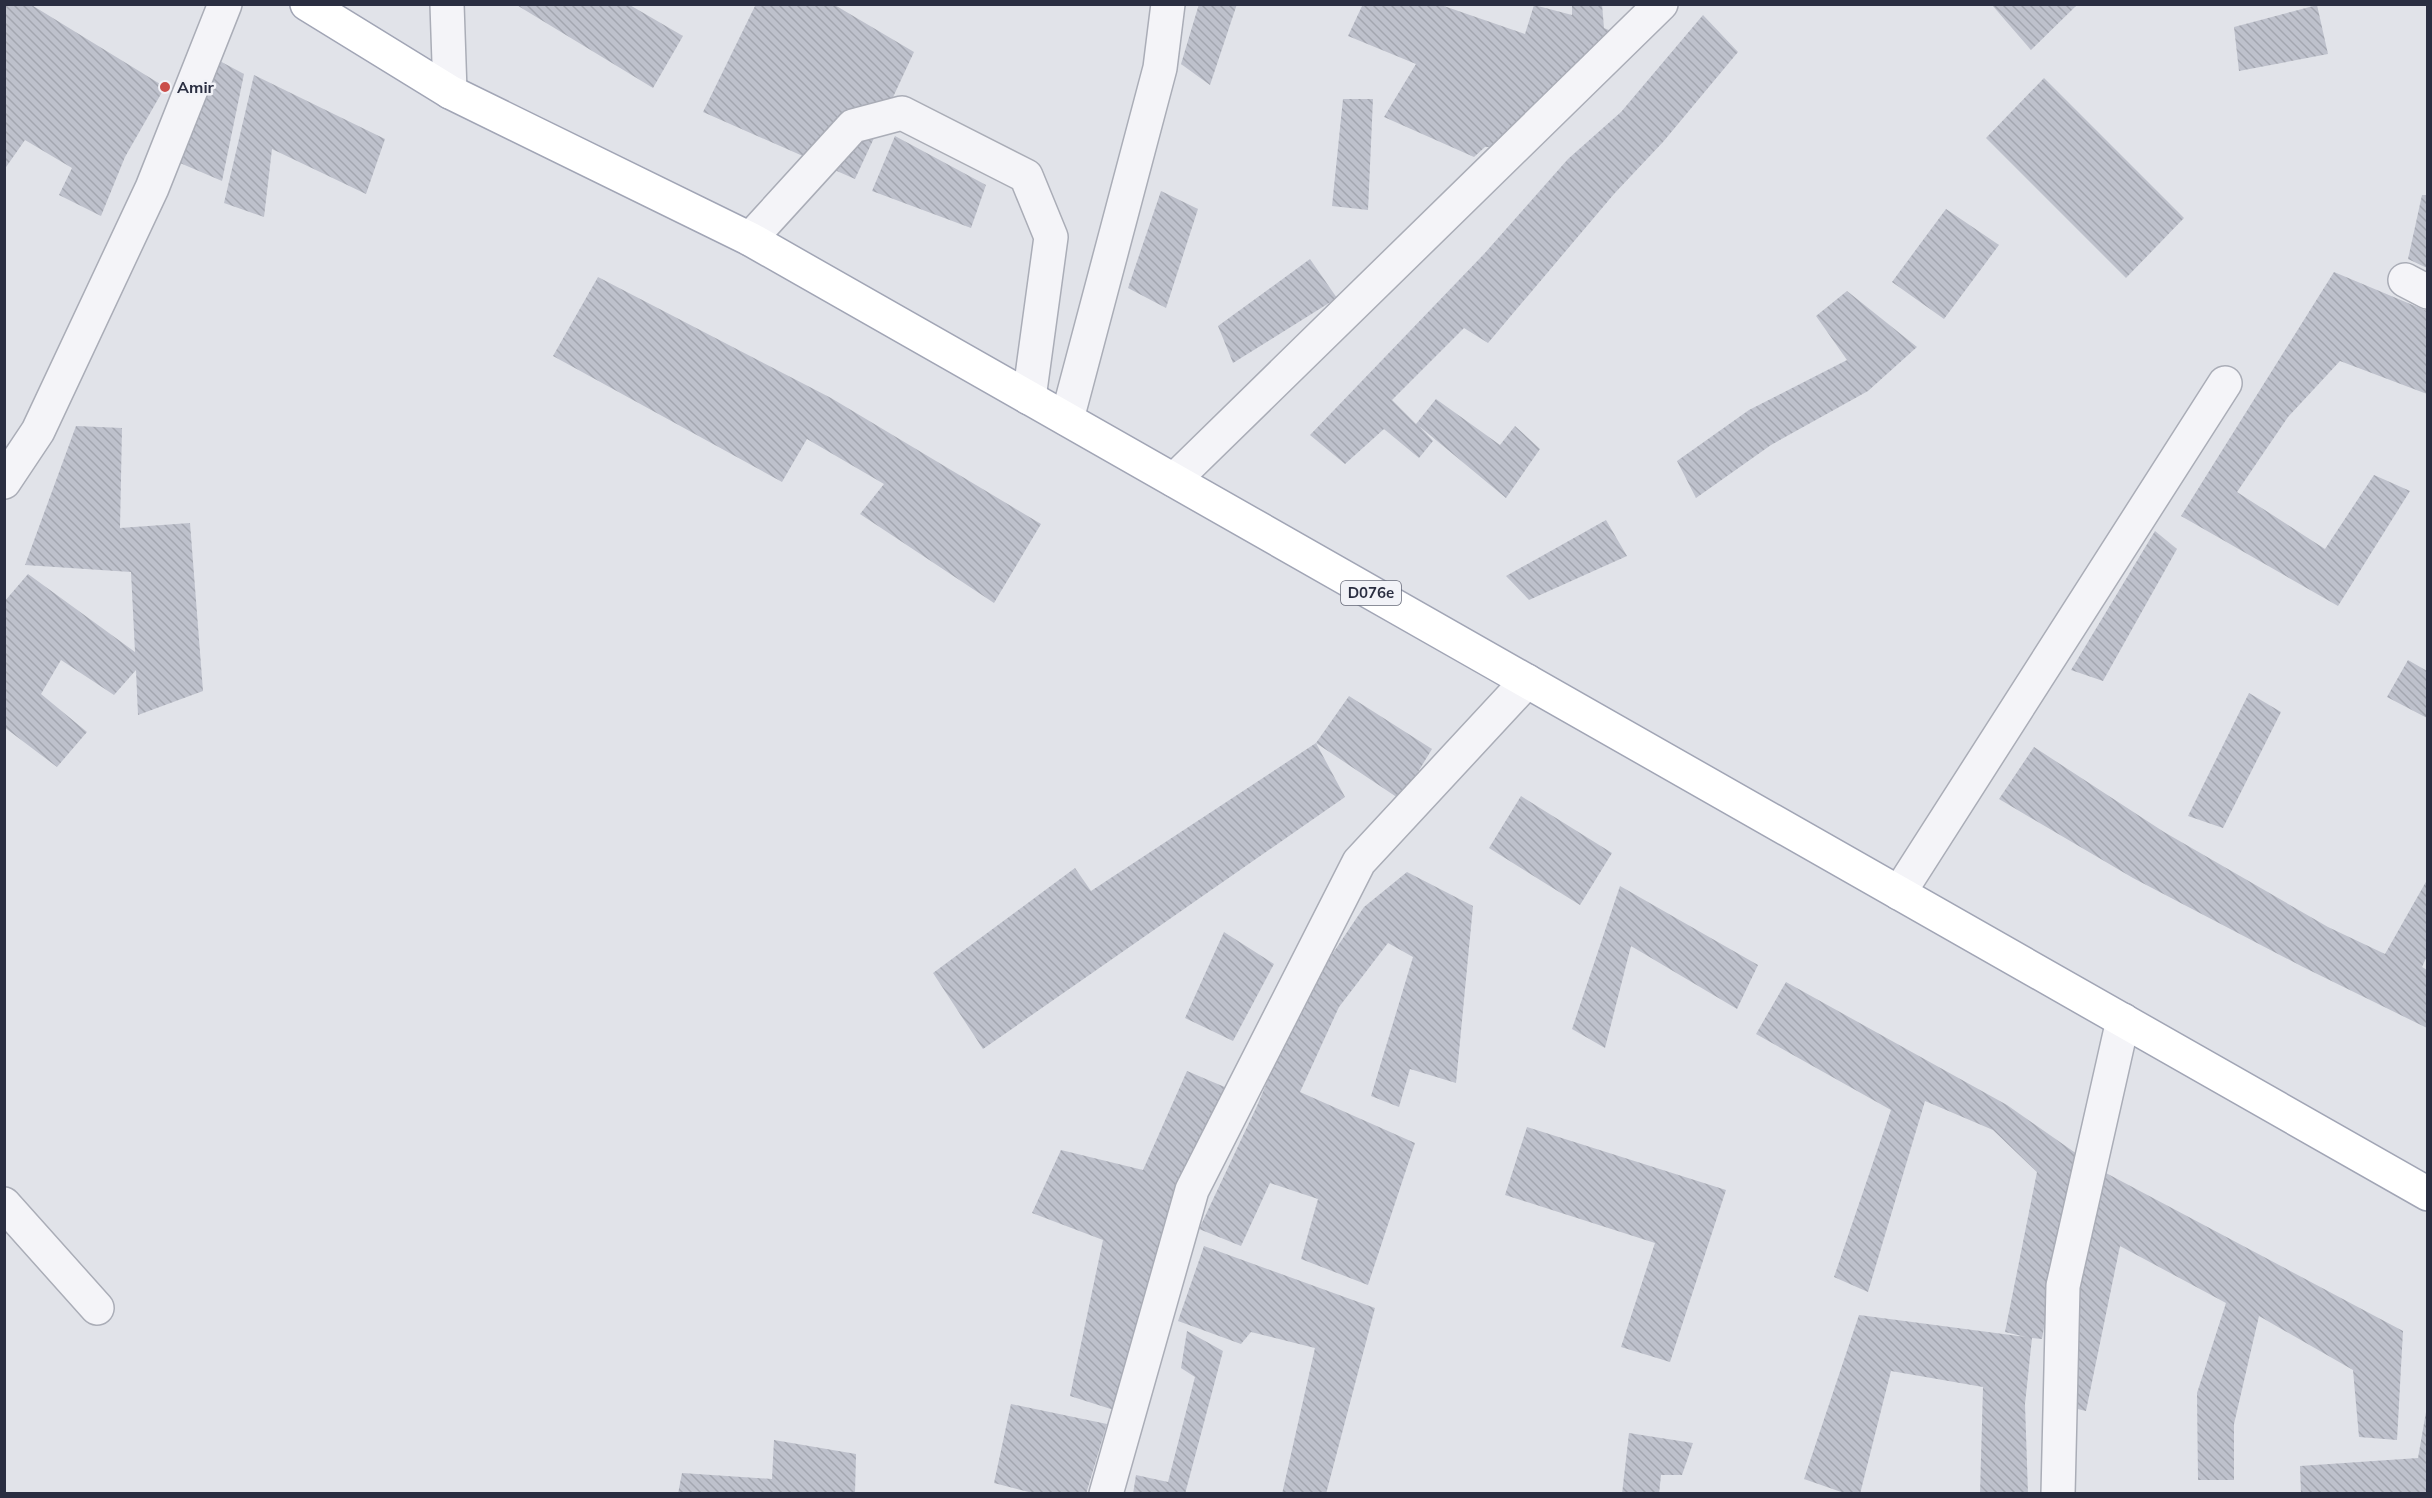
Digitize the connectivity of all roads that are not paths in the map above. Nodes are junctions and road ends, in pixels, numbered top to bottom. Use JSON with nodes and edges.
{"nodes":[{"id":1,"x":225,"y":4,"type":"edge"},
{"id":2,"x":307,"y":4,"type":"edge"},
{"id":3,"x":447,"y":4,"type":"edge"},
{"id":4,"x":1168,"y":4,"type":"edge"},
{"id":5,"x":1661,"y":4,"type":"edge"},
{"id":6,"x":450,"y":92,"type":"junction"},
{"id":7,"x":750,"y":239,"type":"junction"},
{"id":8,"x":2225,"y":383,"type":"dead end"},
{"id":9,"x":1029,"y":398,"type":"junction"},
{"id":10,"x":1067,"y":419,"type":"junction"},
{"id":11,"x":1174,"y":480,"type":"junction"},
{"id":12,"x":4,"y":482,"type":"edge"},
{"id":13,"x":1527,"y":681,"type":"junction"},
{"id":14,"x":1899,"y":893,"type":"junction"},
{"id":15,"x":2123,"y":1020,"type":"junction"},
{"id":16,"x":2427,"y":1194,"type":"edge"},
{"id":17,"x":4,"y":1204,"type":"edge"},
{"id":18,"x":97,"y":1308,"type":"dead end"},
{"id":19,"x":1106,"y":1494,"type":"edge"},
{"id":20,"x":2058,"y":1494,"type":"edge"}],
"edges":[{"from":1,"to":12,"type":"street"},
{"from":2,"to":6,"type":"main road","number":"D076e"},
{"from":3,"to":6,"type":"street"},
{"from":4,"to":10,"type":"street"},
{"from":5,"to":11,"type":"street"},
{"from":6,"to":7,"type":"main road","number":"D076e"},
{"from":7,"to":9,"type":"main road","number":"D076e"},
{"from":7,"to":9,"type":"street"},
{"from":8,"to":14,"type":"street"},
{"from":9,"to":10,"type":"main road","number":"D076e"},
{"from":10,"to":11,"type":"main road","number":"D076e"},
{"from":11,"to":13,"type":"main road","number":"D076e"},
{"from":13,"to":14,"type":"main road","number":"D076e"},
{"from":13,"to":19,"type":"street"},
{"from":14,"to":15,"type":"main road","number":"D076e"},
{"from":15,"to":16,"type":"main road","number":"D076e"},
{"from":15,"to":20,"type":"street"},
{"from":17,"to":18,"type":"street"}]}
